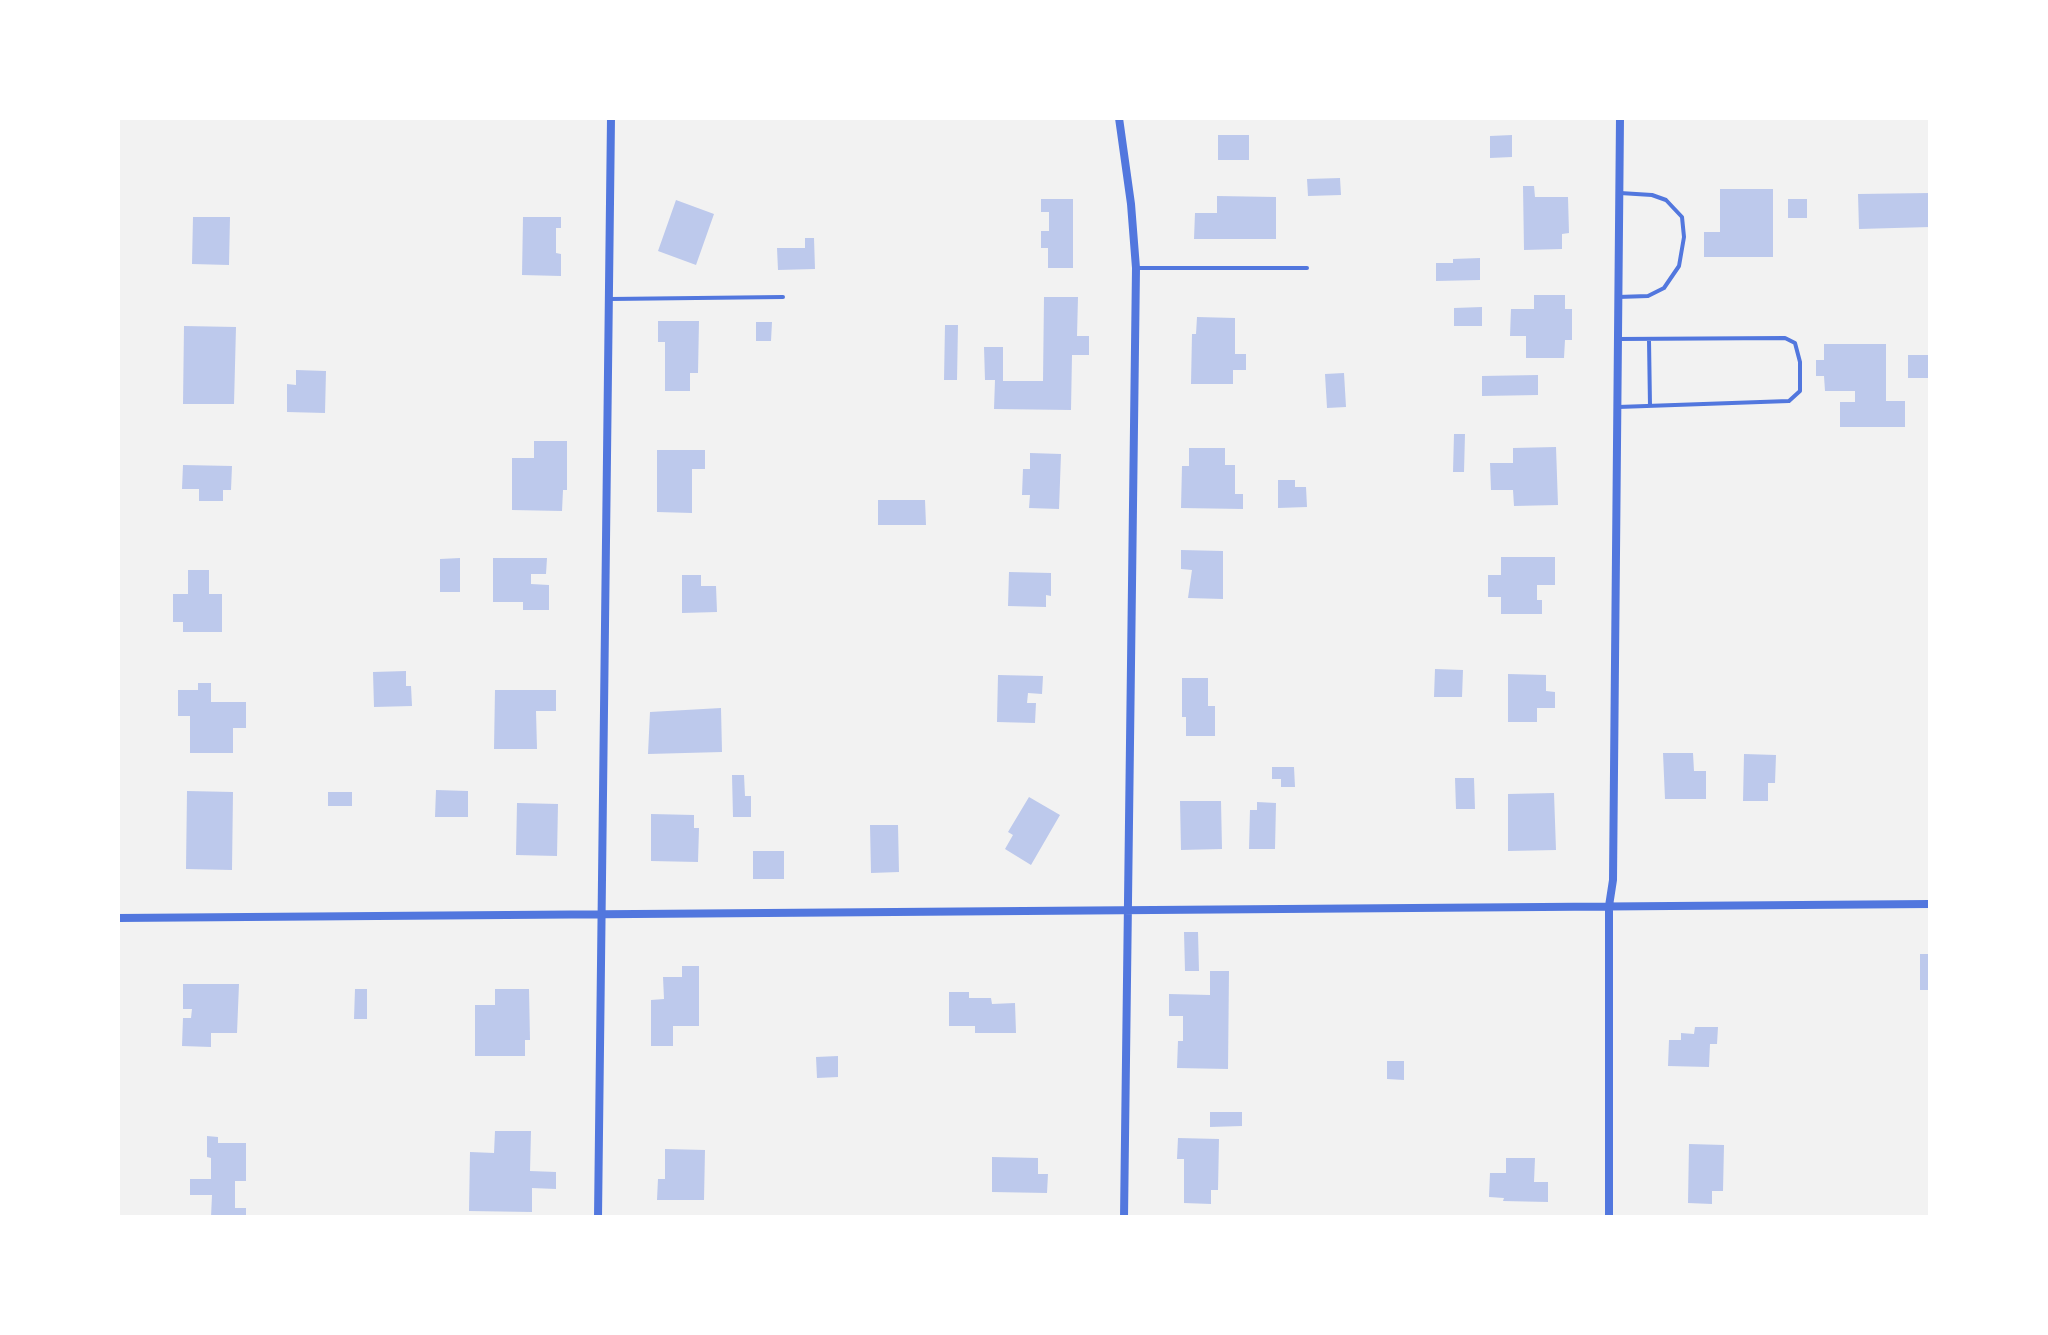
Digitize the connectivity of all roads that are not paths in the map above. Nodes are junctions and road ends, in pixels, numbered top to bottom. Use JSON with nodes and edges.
{"nodes":[{"id":1,"x":611,"y":118,"type":"edge"},
{"id":2,"x":1119,"y":118,"type":"edge"},
{"id":3,"x":1620,"y":118,"type":"edge"},
{"id":4,"x":1619,"y":193,"type":"junction"},
{"id":5,"x":1136,"y":268,"type":"junction"},
{"id":6,"x":1307,"y":268,"type":"dead end"},
{"id":7,"x":783,"y":297,"type":"dead end"},
{"id":8,"x":1618,"y":297,"type":"junction"},
{"id":9,"x":610,"y":299,"type":"junction"},
{"id":10,"x":1618,"y":339,"type":"junction"},
{"id":11,"x":1649,"y":339,"type":"junction"},
{"id":12,"x":1650,"y":406,"type":"junction"},
{"id":13,"x":1617,"y":407,"type":"junction"},
{"id":14,"x":1930,"y":904,"type":"edge"},
{"id":15,"x":1609,"y":906,"type":"junction"},
{"id":16,"x":1127,"y":912,"type":"junction"},
{"id":17,"x":602,"y":916,"type":"junction"},
{"id":18,"x":118,"y":918,"type":"edge"},
{"id":19,"x":598,"y":1217,"type":"edge"},
{"id":20,"x":1124,"y":1217,"type":"edge"},
{"id":21,"x":1609,"y":1217,"type":"edge"}],
"edges":[{"from":1,"to":9,"type":"street"},
{"from":2,"to":5,"type":"street"},
{"from":3,"to":4,"type":"street"},
{"from":4,"to":8,"type":"street"},
{"from":4,"to":8,"type":"lane"},
{"from":5,"to":6,"type":"lane"},
{"from":5,"to":16,"type":"street"},
{"from":7,"to":9,"type":"lane"},
{"from":8,"to":10,"type":"street"},
{"from":9,"to":17,"type":"street"},
{"from":10,"to":11,"type":"lane"},
{"from":10,"to":13,"type":"street"},
{"from":11,"to":12,"type":"lane"},
{"from":11,"to":12,"type":"lane"},
{"from":12,"to":13,"type":"lane"},
{"from":13,"to":15,"type":"street"},
{"from":14,"to":15,"type":"street"},
{"from":15,"to":16,"type":"street"},
{"from":15,"to":21,"type":"street"},
{"from":16,"to":17,"type":"street"},
{"from":16,"to":20,"type":"street"},
{"from":17,"to":18,"type":"street"},
{"from":17,"to":19,"type":"street"}]}
